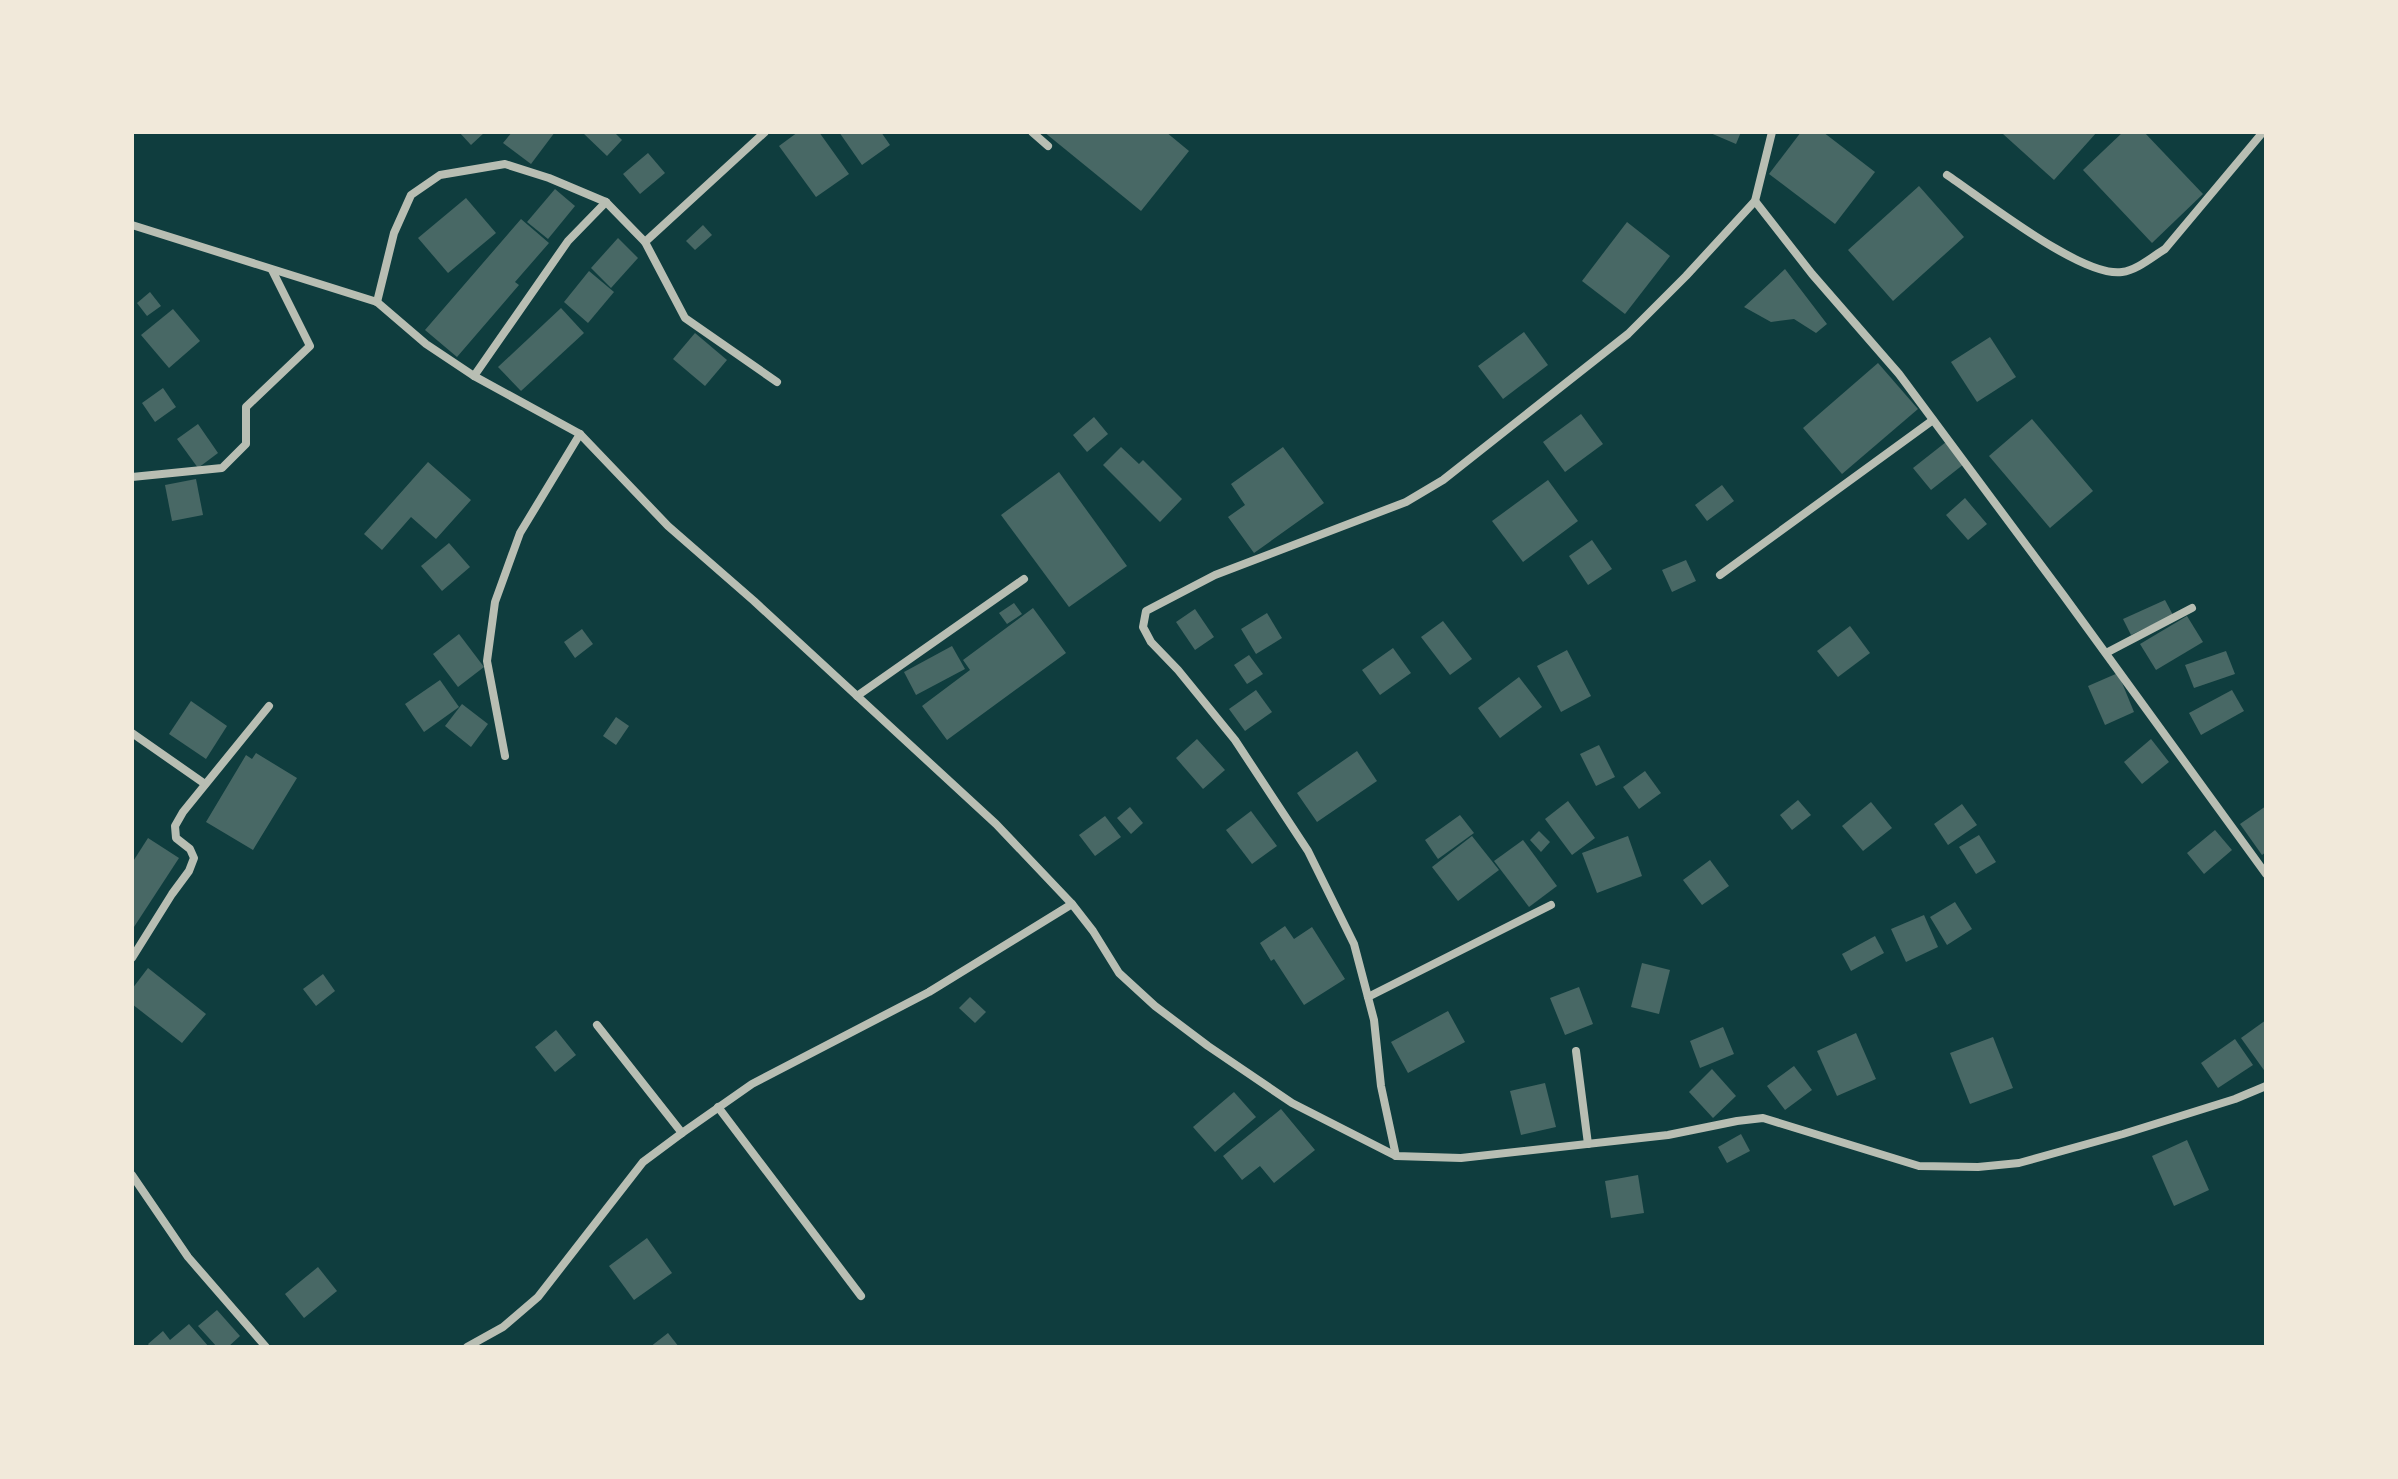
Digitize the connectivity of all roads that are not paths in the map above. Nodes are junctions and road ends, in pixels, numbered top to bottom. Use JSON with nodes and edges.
{"nodes":[{"id":1,"x":765,"y":132,"type":"edge"},
{"id":2,"x":1032,"y":132,"type":"edge"},
{"id":3,"x":1772,"y":132,"type":"edge"},
{"id":4,"x":2263,"y":132,"type":"edge"},
{"id":5,"x":1048,"y":146,"type":"dead end"},
{"id":6,"x":1947,"y":175,"type":"dead end"},
{"id":7,"x":1755,"y":201,"type":"junction"},
{"id":8,"x":606,"y":202,"type":"junction"},
{"id":9,"x":132,"y":225,"type":"edge"},
{"id":10,"x":645,"y":242,"type":"junction"},
{"id":11,"x":272,"y":270,"type":"junction"},
{"id":12,"x":377,"y":302,"type":"junction"},
{"id":13,"x":474,"y":376,"type":"junction"},
{"id":14,"x":777,"y":382,"type":"dead end"},
{"id":15,"x":1933,"y":420,"type":"junction"},
{"id":16,"x":580,"y":434,"type":"junction"},
{"id":17,"x":132,"y":477,"type":"edge"},
{"id":18,"x":1720,"y":575,"type":"dead end"},
{"id":19,"x":1024,"y":579,"type":"dead end"},
{"id":20,"x":2192,"y":608,"type":"dead end"},
{"id":21,"x":2106,"y":653,"type":"junction"},
{"id":22,"x":857,"y":696,"type":"junction"},
{"id":23,"x":269,"y":706,"type":"dead end"},
{"id":24,"x":132,"y":733,"type":"edge"},
{"id":25,"x":505,"y":756,"type":"dead end"},
{"id":26,"x":205,"y":784,"type":"junction"},
{"id":27,"x":2266,"y":874,"type":"edge"},
{"id":28,"x":1072,"y":904,"type":"junction"},
{"id":29,"x":1551,"y":905,"type":"dead end"},
{"id":30,"x":132,"y":958,"type":"edge"},
{"id":31,"x":1368,"y":997,"type":"junction"},
{"id":32,"x":597,"y":1025,"type":"dead end"},
{"id":33,"x":1576,"y":1051,"type":"dead end"},
{"id":34,"x":2266,"y":1086,"type":"edge"},
{"id":35,"x":718,"y":1107,"type":"junction"},
{"id":36,"x":682,"y":1133,"type":"junction"},
{"id":37,"x":1588,"y":1144,"type":"junction"},
{"id":38,"x":1396,"y":1156,"type":"junction"},
{"id":39,"x":132,"y":1175,"type":"edge"},
{"id":40,"x":861,"y":1296,"type":"dead end"},
{"id":41,"x":266,"y":1347,"type":"edge"},
{"id":42,"x":467,"y":1347,"type":"edge"}],
"edges":[{"from":1,"to":10,"type":"street"},
{"from":2,"to":5,"type":"street"},
{"from":3,"to":7,"type":"street"},
{"from":4,"to":6,"type":"street"},
{"from":7,"to":15,"type":"street"},
{"from":7,"to":31,"type":"street"},
{"from":8,"to":10,"type":"street"},
{"from":8,"to":12,"type":"street"},
{"from":8,"to":13,"type":"street"},
{"from":9,"to":11,"type":"street"},
{"from":10,"to":14,"type":"street"},
{"from":11,"to":12,"type":"street"},
{"from":11,"to":17,"type":"street"},
{"from":12,"to":13,"type":"street"},
{"from":13,"to":16,"type":"street"},
{"from":15,"to":18,"type":"street"},
{"from":15,"to":21,"type":"street"},
{"from":16,"to":22,"type":"street"},
{"from":16,"to":25,"type":"street"},
{"from":19,"to":22,"type":"street"},
{"from":20,"to":21,"type":"street"},
{"from":21,"to":27,"type":"street"},
{"from":22,"to":28,"type":"street"},
{"from":23,"to":26,"type":"street"},
{"from":24,"to":26,"type":"street"},
{"from":26,"to":30,"type":"street"},
{"from":28,"to":35,"type":"street"},
{"from":28,"to":38,"type":"street"},
{"from":29,"to":31,"type":"street"},
{"from":31,"to":38,"type":"street"},
{"from":32,"to":36,"type":"street"},
{"from":33,"to":37,"type":"street"},
{"from":34,"to":37,"type":"street"},
{"from":35,"to":36,"type":"street"},
{"from":35,"to":40,"type":"street"},
{"from":36,"to":42,"type":"street"},
{"from":37,"to":38,"type":"street"},
{"from":39,"to":41,"type":"street"}]}
